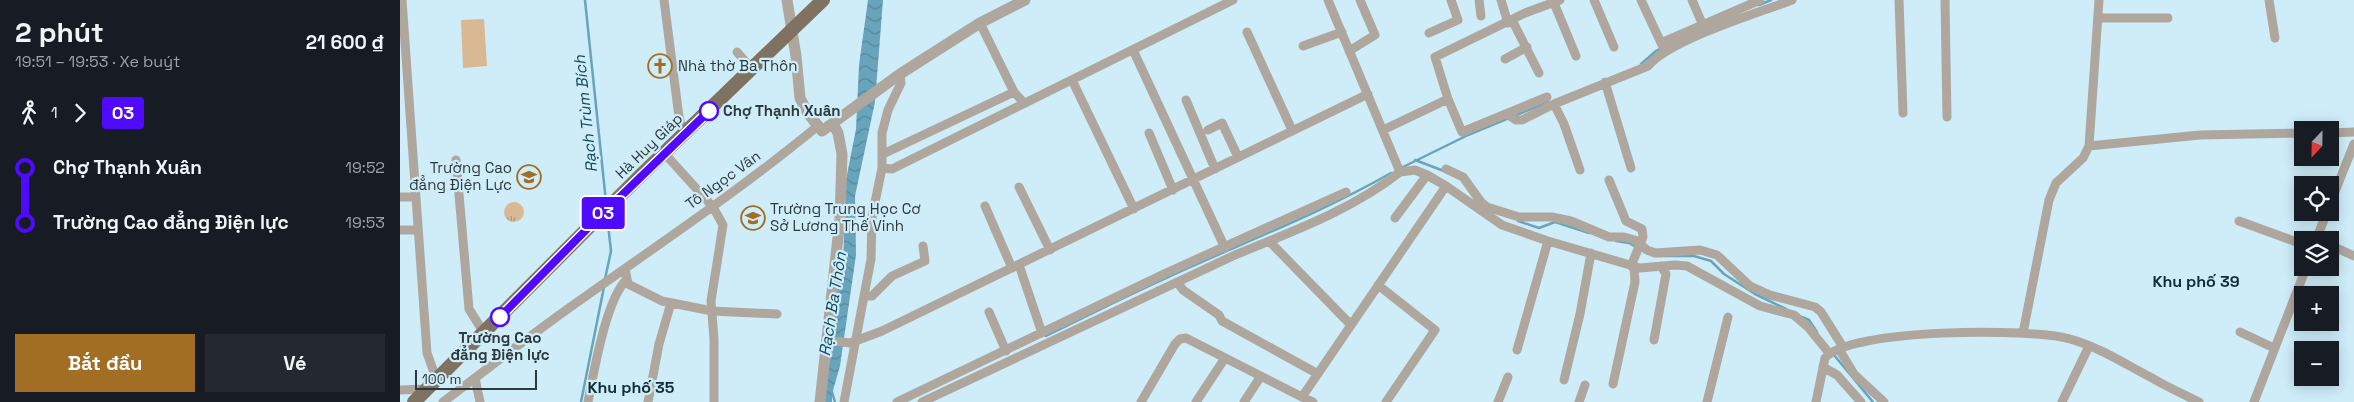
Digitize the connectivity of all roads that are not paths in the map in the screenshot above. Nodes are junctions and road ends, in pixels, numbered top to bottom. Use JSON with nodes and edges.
{"nodes":[{"id":1,"x":402,"y":0,"type":"edge"},
{"id":2,"x":664,"y":0,"type":"edge"},
{"id":3,"x":787,"y":0,"type":"edge"},
{"id":4,"x":823,"y":0,"type":"edge"},
{"id":5,"x":1024,"y":0,"type":"edge"},
{"id":6,"x":1233,"y":0,"type":"edge"},
{"id":7,"x":1328,"y":0,"type":"edge"},
{"id":8,"x":1360,"y":0,"type":"edge"},
{"id":9,"x":1451,"y":0,"type":"edge"},
{"id":10,"x":1479,"y":0,"type":"edge"},
{"id":11,"x":1501,"y":0,"type":"edge"},
{"id":12,"x":1594,"y":0,"type":"edge"},
{"id":13,"x":1641,"y":0,"type":"edge"},
{"id":14,"x":1692,"y":0,"type":"edge"},
{"id":15,"x":1760,"y":0,"type":"edge"},
{"id":16,"x":1792,"y":0,"type":"edge"},
{"id":17,"x":1899,"y":0,"type":"edge"},
{"id":18,"x":1945,"y":0,"type":"edge"},
{"id":19,"x":2099,"y":0,"type":"edge"},
{"id":20,"x":2270,"y":0,"type":"edge"},
{"id":21,"x":1557,"y":1,"type":"edge"},
{"id":22,"x":1743,"y":3,"type":"edge"},
{"id":23,"x":1481,"y":16,"type":"dead end"},
{"id":24,"x":1749,"y":16,"type":"junction"},
{"id":25,"x":2098,"y":18,"type":"junction"},
{"id":26,"x":2168,"y":18,"type":"dead end"},
{"id":27,"x":1510,"y":22,"type":"junction"},
{"id":28,"x":980,"y":23,"type":"junction"},
{"id":29,"x":1702,"y":23,"type":"junction"},
{"id":30,"x":792,"y":30,"type":"junction"},
{"id":31,"x":1247,"y":32,"type":"dead end"},
{"id":32,"x":1342,"y":32,"type":"junction"},
{"id":33,"x":1428,"y":33,"type":"dead end"},
{"id":34,"x":2275,"y":38,"type":"dead end"},
{"id":35,"x":1302,"y":46,"type":"dead end"},
{"id":36,"x":1614,"y":46,"type":"dead end"},
{"id":37,"x":1527,"y":47,"type":"junction"},
{"id":38,"x":1663,"y":47,"type":"junction"},
{"id":39,"x":1133,"y":50,"type":"junction"},
{"id":40,"x":1349,"y":51,"type":"junction"},
{"id":41,"x":737,"y":52,"type":"dead end"},
{"id":42,"x":1576,"y":56,"type":"dead end"},
{"id":43,"x":1505,"y":59,"type":"dead end"},
{"id":44,"x":752,"y":69,"type":"junction"},
{"id":45,"x":1539,"y":73,"type":"dead end"},
{"id":46,"x":900,"y":74,"type":"junction"},
{"id":47,"x":1072,"y":80,"type":"junction"},
{"id":48,"x":1605,"y":82,"type":"junction"},
{"id":49,"x":1015,"y":92,"type":"junction"},
{"id":50,"x":1368,"y":94,"type":"junction"},
{"id":51,"x":1547,"y":97,"type":"dead end"},
{"id":52,"x":1448,"y":99,"type":"junction"},
{"id":53,"x":1186,"y":100,"type":"dead end"},
{"id":54,"x":1023,"y":102,"type":"junction"},
{"id":55,"x":1554,"y":104,"type":"junction"},
{"id":56,"x":1903,"y":113,"type":"dead end"},
{"id":57,"x":1511,"y":117,"type":"junction"},
{"id":58,"x":1947,"y":117,"type":"dead end"},
{"id":59,"x":400,"y":118,"type":"edge"},
{"id":60,"x":410,"y":118,"type":"junction"},
{"id":61,"x":833,"y":124,"type":"junction"},
{"id":62,"x":820,"y":128,"type":"junction"},
{"id":63,"x":1208,"y":130,"type":"dead end"},
{"id":64,"x":1292,"y":130,"type":"junction"},
{"id":65,"x":1382,"y":130,"type":"junction"},
{"id":66,"x":2354,"y":132,"type":"edge"},
{"id":67,"x":1149,"y":133,"type":"dead end"},
{"id":68,"x":2294,"y":133,"type":"edge"},
{"id":69,"x":2339,"y":133,"type":"edge"},
{"id":70,"x":684,"y":135,"type":"junction"},
{"id":71,"x":2354,"y":144,"type":"edge"},
{"id":72,"x":2090,"y":146,"type":"junction"},
{"id":73,"x":665,"y":154,"type":"junction"},
{"id":74,"x":882,"y":154,"type":"junction"},
{"id":75,"x":1238,"y":157,"type":"junction"},
{"id":76,"x":456,"y":160,"type":"dead end"},
{"id":77,"x":842,"y":162,"type":"junction"},
{"id":78,"x":882,"y":168,"type":"junction"},
{"id":79,"x":1215,"y":168,"type":"junction"},
{"id":80,"x":1399,"y":168,"type":"junction"},
{"id":81,"x":1631,"y":168,"type":"dead end"},
{"id":82,"x":1446,"y":169,"type":"dead end"},
{"id":83,"x":1580,"y":170,"type":"dead end"},
{"id":84,"x":1427,"y":175,"type":"junction"},
{"id":85,"x":1194,"y":179,"type":"junction"},
{"id":86,"x":1609,"y":180,"type":"dead end"},
{"id":87,"x":2339,"y":182,"type":"edge"},
{"id":88,"x":1446,"y":186,"type":"junction"},
{"id":89,"x":1019,"y":187,"type":"dead end"},
{"id":90,"x":1173,"y":190,"type":"junction"},
{"id":91,"x":1346,"y":192,"type":"dead end"},
{"id":92,"x":400,"y":197,"type":"edge"},
{"id":93,"x":416,"y":197,"type":"junction"},
{"id":94,"x":985,"y":206,"type":"dead end"},
{"id":95,"x":712,"y":207,"type":"junction"},
{"id":96,"x":1134,"y":209,"type":"junction"},
{"id":97,"x":1396,"y":218,"type":"dead end"},
{"id":98,"x":2239,"y":221,"type":"dead end"},
{"id":99,"x":400,"y":230,"type":"edge"},
{"id":100,"x":418,"y":230,"type":"junction"},
{"id":101,"x":1263,"y":238,"type":"junction"},
{"id":102,"x":2294,"y":241,"type":"edge"},
{"id":103,"x":1548,"y":242,"type":"junction"},
{"id":104,"x":1640,"y":245,"type":"junction"},
{"id":105,"x":923,"y":246,"type":"dead end"},
{"id":106,"x":1225,"y":248,"type":"junction"},
{"id":107,"x":2339,"y":249,"type":"edge"},
{"id":108,"x":1050,"y":250,"type":"junction"},
{"id":109,"x":1590,"y":254,"type":"junction"},
{"id":110,"x":2354,"y":256,"type":"edge"},
{"id":111,"x":1633,"y":264,"type":"junction"},
{"id":112,"x":1661,"y":266,"type":"junction"},
{"id":113,"x":1016,"y":267,"type":"junction"},
{"id":114,"x":624,"y":274,"type":"junction"},
{"id":115,"x":2303,"y":276,"type":"edge"},
{"id":116,"x":1177,"y":282,"type":"junction"},
{"id":117,"x":1378,"y":285,"type":"junction"},
{"id":118,"x":864,"y":296,"type":"junction"},
{"id":119,"x":671,"y":303,"type":"junction"},
{"id":120,"x":2291,"y":307,"type":"junction"},
{"id":121,"x":2294,"y":308,"type":"edge"},
{"id":122,"x":712,"y":311,"type":"junction"},
{"id":123,"x":989,"y":312,"type":"dead end"},
{"id":124,"x":777,"y":314,"type":"dead end"},
{"id":125,"x":1728,"y":317,"type":"dead end"},
{"id":126,"x":1351,"y":325,"type":"junction"},
{"id":127,"x":2240,"y":332,"type":"dead end"},
{"id":128,"x":484,"y":333,"type":"junction"},
{"id":129,"x":1042,"y":333,"type":"junction"},
{"id":130,"x":2023,"y":333,"type":"junction"},
{"id":131,"x":1654,"y":340,"type":"dead end"},
{"id":132,"x":829,"y":341,"type":"junction"},
{"id":133,"x":853,"y":342,"type":"junction"},
{"id":134,"x":2089,"y":346,"type":"junction"},
{"id":135,"x":2274,"y":348,"type":"junction"},
{"id":136,"x":1517,"y":350,"type":"dead end"},
{"id":137,"x":1837,"y":350,"type":"junction"},
{"id":138,"x":1006,"y":351,"type":"junction"},
{"id":139,"x":1225,"y":358,"type":"junction"},
{"id":140,"x":1823,"y":367,"type":"junction"},
{"id":141,"x":1318,"y":374,"type":"junction"},
{"id":142,"x":1261,"y":376,"type":"junction"},
{"id":143,"x":1508,"y":377,"type":"dead end"},
{"id":144,"x":476,"y":378,"type":"junction"},
{"id":145,"x":1564,"y":380,"type":"dead end"},
{"id":146,"x":431,"y":384,"type":"junction"},
{"id":147,"x":1613,"y":384,"type":"dead end"},
{"id":148,"x":1585,"y":385,"type":"dead end"},
{"id":149,"x":400,"y":390,"type":"edge"},
{"id":150,"x":1302,"y":397,"type":"junction"},
{"id":151,"x":714,"y":401,"type":"edge"},
{"id":152,"x":414,"y":402,"type":"edge"},
{"id":153,"x":443,"y":402,"type":"edge"},
{"id":154,"x":480,"y":402,"type":"edge"},
{"id":155,"x":588,"y":402,"type":"edge"},
{"id":156,"x":648,"y":402,"type":"edge"},
{"id":157,"x":820,"y":402,"type":"edge"},
{"id":158,"x":844,"y":402,"type":"edge"},
{"id":159,"x":898,"y":402,"type":"edge"},
{"id":160,"x":922,"y":402,"type":"edge"},
{"id":161,"x":1141,"y":402,"type":"edge"},
{"id":162,"x":1196,"y":402,"type":"edge"},
{"id":163,"x":1244,"y":402,"type":"edge"},
{"id":164,"x":1313,"y":402,"type":"edge"},
{"id":165,"x":1386,"y":402,"type":"edge"},
{"id":166,"x":1498,"y":402,"type":"edge"},
{"id":167,"x":1579,"y":402,"type":"edge"},
{"id":168,"x":1707,"y":402,"type":"edge"},
{"id":169,"x":1816,"y":402,"type":"edge"},
{"id":170,"x":1861,"y":402,"type":"edge"},
{"id":171,"x":1884,"y":402,"type":"edge"},
{"id":172,"x":2062,"y":402,"type":"edge"},
{"id":173,"x":2199,"y":402,"type":"edge"},
{"id":174,"x":2254,"y":402,"type":"edge"}],
"edges":[{"from":1,"to":60,"type":"street"},
{"from":2,"to":70,"type":"street"},
{"from":3,"to":30,"type":"street"},
{"from":4,"to":30,"type":"main road","name":"Hà Huy Giáp"},
{"from":5,"to":28,"type":"street","name":"Tô Ngọc Vân"},
{"from":6,"to":39,"type":"street"},
{"from":7,"to":32,"type":"street"},
{"from":8,"to":40,"type":"street"},
{"from":9,"to":33,"type":"street"},
{"from":10,"to":23,"type":"street"},
{"from":11,"to":27,"type":"street"},
{"from":12,"to":36,"type":"street"},
{"from":13,"to":38,"type":"street"},
{"from":14,"to":29,"type":"street"},
{"from":15,"to":22,"type":"street"},
{"from":16,"to":24,"type":"street"},
{"from":17,"to":56,"type":"street"},
{"from":18,"to":58,"type":"street"},
{"from":19,"to":25,"type":"street"},
{"from":20,"to":34,"type":"street"},
{"from":21,"to":27,"type":"street"},
{"from":21,"to":42,"type":"street"},
{"from":22,"to":24,"type":"street"},
{"from":22,"to":29,"type":"street"},
{"from":24,"to":38,"type":"street"},
{"from":25,"to":26,"type":"street"},
{"from":25,"to":72,"type":"street"},
{"from":27,"to":37,"type":"street"},
{"from":27,"to":52,"type":"street"},
{"from":28,"to":46,"type":"street","name":"Tô Ngọc Vân"},
{"from":28,"to":49,"type":"street"},
{"from":29,"to":38,"type":"street"},
{"from":30,"to":44,"type":"main road","name":"Hà Huy Giáp"},
{"from":30,"to":62,"type":"street"},
{"from":31,"to":64,"type":"street"},
{"from":32,"to":35,"type":"street"},
{"from":32,"to":40,"type":"street"},
{"from":37,"to":43,"type":"street"},
{"from":37,"to":45,"type":"street"},
{"from":38,"to":48,"type":"street"},
{"from":39,"to":47,"type":"street"},
{"from":39,"to":85,"type":"street"},
{"from":40,"to":50,"type":"street"},
{"from":41,"to":44,"type":"street"},
{"from":44,"to":70,"type":"main road","name":"Hà Huy Giáp"},
{"from":46,"to":61,"type":"street","name":"Tô Ngọc Vân"},
{"from":46,"to":74,"type":"street"},
{"from":47,"to":54,"type":"street"},
{"from":47,"to":96,"type":"street"},
{"from":48,"to":55,"type":"street"},
{"from":48,"to":81,"type":"street"},
{"from":49,"to":54,"type":"street"},
{"from":49,"to":74,"type":"street"},
{"from":50,"to":64,"type":"street"},
{"from":50,"to":65,"type":"street"},
{"from":51,"to":57,"type":"street"},
{"from":52,"to":57,"type":"street"},
{"from":52,"to":65,"type":"street"},
{"from":53,"to":79,"type":"street"},
{"from":54,"to":78,"type":"street"},
{"from":55,"to":57,"type":"street"},
{"from":55,"to":83,"type":"street"},
{"from":59,"to":60,"type":"street"},
{"from":60,"to":93,"type":"street"},
{"from":61,"to":62,"type":"street","name":"Tô Ngọc Vân"},
{"from":61,"to":77,"type":"street"},
{"from":62,"to":77,"type":"street"},
{"from":62,"to":95,"type":"street","name":"Tô Ngọc Vân"},
{"from":63,"to":75,"type":"street"},
{"from":64,"to":75,"type":"street"},
{"from":65,"to":80,"type":"street"},
{"from":66,"to":69,"type":"street"},
{"from":67,"to":90,"type":"street"},
{"from":68,"to":72,"type":"street"},
{"from":70,"to":73,"type":"main road","name":"Hà Huy Giáp"},
{"from":71,"to":87,"type":"street"},
{"from":72,"to":130,"type":"street"},
{"from":73,"to":95,"type":"street"},
{"from":73,"to":128,"type":"main road","name":"Hà Huy Giáp"},
{"from":74,"to":78,"type":"street"},
{"from":75,"to":79,"type":"street"},
{"from":76,"to":128,"type":"street"},
{"from":77,"to":132,"type":"street"},
{"from":78,"to":118,"type":"street"},
{"from":79,"to":85,"type":"street"},
{"from":80,"to":84,"type":"street"},
{"from":80,"to":101,"type":"street"},
{"from":82,"to":104,"type":"street"},
{"from":84,"to":88,"type":"street"},
{"from":84,"to":97,"type":"street"},
{"from":85,"to":90,"type":"street"},
{"from":85,"to":106,"type":"street"},
{"from":86,"to":104,"type":"street"},
{"from":88,"to":103,"type":"street"},
{"from":88,"to":117,"type":"street"},
{"from":89,"to":108,"type":"street"},
{"from":90,"to":96,"type":"street"},
{"from":91,"to":101,"type":"street"},
{"from":92,"to":93,"type":"street"},
{"from":93,"to":100,"type":"street"},
{"from":94,"to":113,"type":"street"},
{"from":95,"to":114,"type":"street","name":"Tô Ngọc Vân"},
{"from":95,"to":122,"type":"street"},
{"from":96,"to":108,"type":"street"},
{"from":98,"to":102,"type":"street"},
{"from":99,"to":100,"type":"street"},
{"from":100,"to":146,"type":"street"},
{"from":101,"to":106,"type":"street"},
{"from":101,"to":116,"type":"street"},
{"from":101,"to":126,"type":"street"},
{"from":103,"to":109,"type":"street"},
{"from":103,"to":136,"type":"street"},
{"from":104,"to":111,"type":"street"},
{"from":104,"to":137,"type":"street"},
{"from":105,"to":118,"type":"street"},
{"from":106,"to":129,"type":"street"},
{"from":107,"to":110,"type":"street"},
{"from":108,"to":113,"type":"street"},
{"from":109,"to":111,"type":"street"},
{"from":109,"to":145,"type":"street"},
{"from":111,"to":112,"type":"street"},
{"from":111,"to":147,"type":"street"},
{"from":112,"to":131,"type":"street"},
{"from":112,"to":137,"type":"street"},
{"from":113,"to":129,"type":"street"},
{"from":113,"to":133,"type":"street"},
{"from":114,"to":119,"type":"street"},
{"from":114,"to":144,"type":"street","name":"Tô Ngọc Vân"},
{"from":114,"to":155,"type":"street"},
{"from":115,"to":120,"type":"street"},
{"from":116,"to":141,"type":"street"},
{"from":116,"to":160,"type":"street"},
{"from":117,"to":126,"type":"street"},
{"from":117,"to":165,"type":"street"},
{"from":118,"to":133,"type":"street"},
{"from":119,"to":122,"type":"street"},
{"from":119,"to":156,"type":"street"},
{"from":120,"to":121,"type":"street"},
{"from":120,"to":135,"type":"street"},
{"from":122,"to":124,"type":"street"},
{"from":122,"to":151,"type":"street"},
{"from":123,"to":138,"type":"street"},
{"from":125,"to":168,"type":"street"},
{"from":126,"to":141,"type":"street"},
{"from":127,"to":135,"type":"street"},
{"from":128,"to":146,"type":"main road","name":"Hà Huy Giáp"},
{"from":129,"to":138,"type":"street"},
{"from":130,"to":134,"type":"street"},
{"from":130,"to":137,"type":"street"},
{"from":132,"to":133,"type":"street"},
{"from":132,"to":157,"type":"street"},
{"from":133,"to":158,"type":"street"},
{"from":134,"to":172,"type":"street"},
{"from":134,"to":173,"type":"street"},
{"from":135,"to":174,"type":"street"},
{"from":137,"to":140,"type":"street"},
{"from":137,"to":171,"type":"street"},
{"from":138,"to":159,"type":"street"},
{"from":139,"to":142,"type":"street"},
{"from":139,"to":161,"type":"street"},
{"from":139,"to":162,"type":"street"},
{"from":140,"to":169,"type":"street"},
{"from":140,"to":170,"type":"street"},
{"from":141,"to":150,"type":"street"},
{"from":142,"to":150,"type":"street"},
{"from":142,"to":163,"type":"street"},
{"from":143,"to":166,"type":"street"},
{"from":144,"to":153,"type":"street","name":"Tô Ngọc Vân"},
{"from":144,"to":154,"type":"street"},
{"from":146,"to":149,"type":"street"},
{"from":146,"to":152,"type":"main road","name":"Hà Huy Giáp"},
{"from":148,"to":167,"type":"street"},
{"from":150,"to":164,"type":"street"}]}
